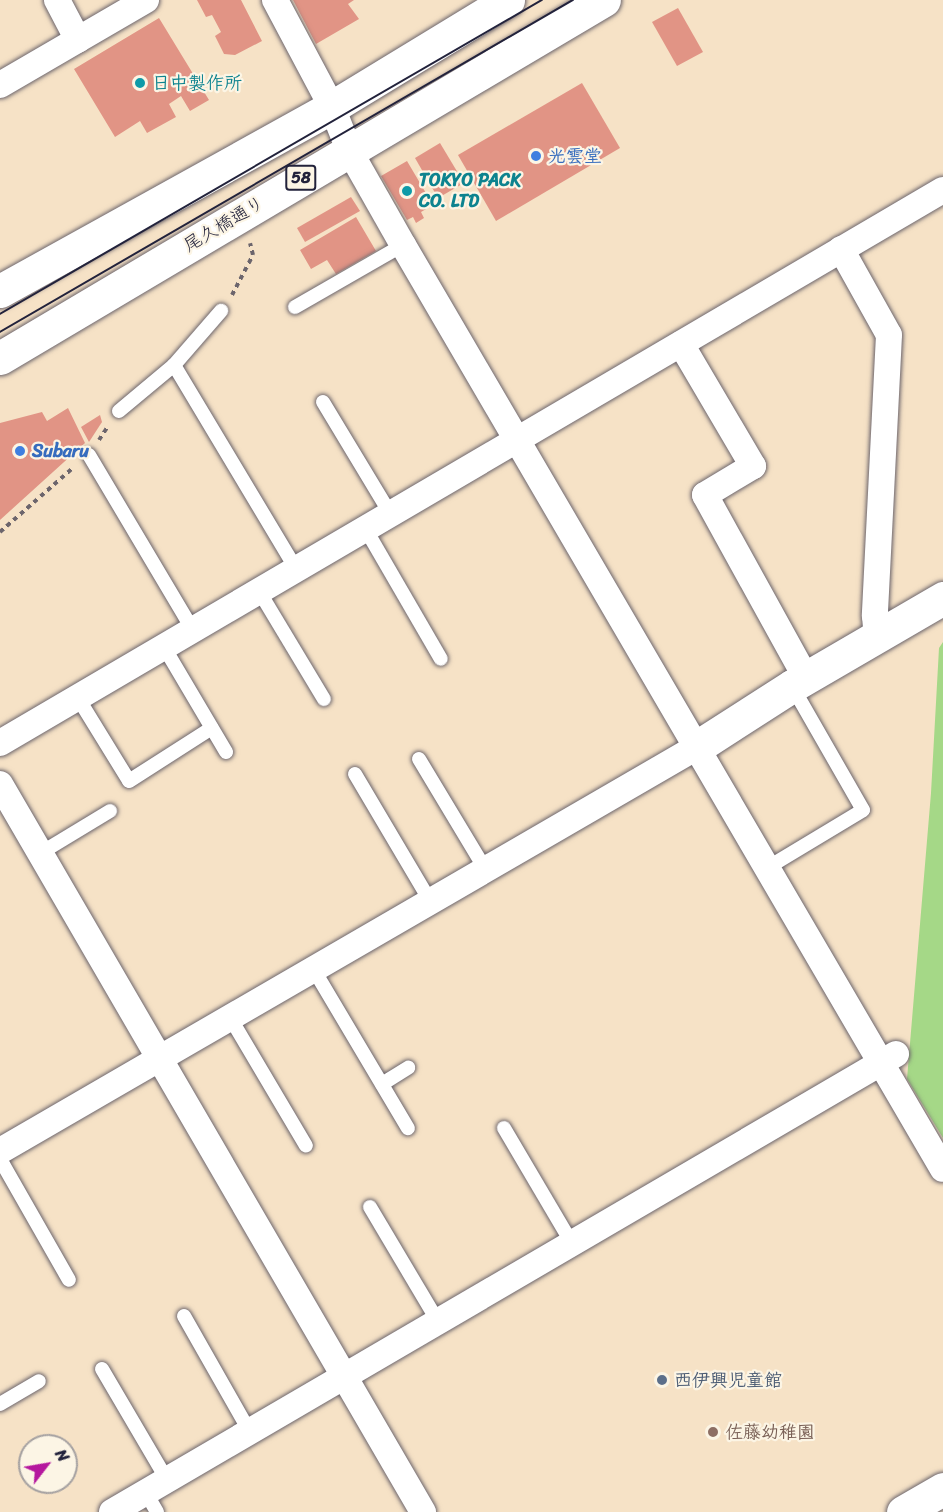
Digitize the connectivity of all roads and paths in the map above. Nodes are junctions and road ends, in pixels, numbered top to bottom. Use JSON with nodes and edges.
{"nodes":[{"id":1,"x":57,"y":0,"type":"edge"},
{"id":2,"x":146,"y":0,"type":"edge"},
{"id":3,"x":275,"y":0,"type":"edge"},
{"id":4,"x":508,"y":0,"type":"edge"},
{"id":5,"x":604,"y":0,"type":"edge"},
{"id":6,"x":78,"y":40,"type":"junction"},
{"id":7,"x":0,"y":85,"type":"edge"},
{"id":8,"x":332,"y":107,"type":"junction"},
{"id":9,"x":349,"y":150,"type":"junction"},
{"id":10,"x":943,"y":190,"type":"edge"},
{"id":11,"x":240,"y":214,"type":"junction"},
{"id":12,"x":403,"y":245,"type":"junction"},
{"id":13,"x":841,"y":249,"type":"junction"},
{"id":14,"x":0,"y":291,"type":"edge"},
{"id":15,"x":295,"y":307,"type":"dead end"},
{"id":16,"x":221,"y":311,"type":"joint"},
{"id":17,"x":681,"y":344,"type":"junction"},
{"id":18,"x":0,"y":358,"type":"edge"},
{"id":19,"x":174,"y":365,"type":"junction"},
{"id":20,"x":323,"y":402,"type":"dead end"},
{"id":21,"x":118,"y":411,"type":"joint"},
{"id":22,"x":518,"y":442,"type":"junction"},
{"id":23,"x":89,"y":455,"type":"junction"},
{"id":24,"x":390,"y":513,"type":"junction"},
{"id":25,"x":365,"y":528,"type":"junction"},
{"id":26,"x":0,"y":532,"type":"edge"},
{"id":27,"x":296,"y":569,"type":"junction"},
{"id":28,"x":259,"y":591,"type":"junction"},
{"id":29,"x":943,"y":598,"type":"edge"},
{"id":30,"x":193,"y":630,"type":"junction"},
{"id":31,"x":877,"y":638,"type":"junction"},
{"id":32,"x":164,"y":647,"type":"junction"},
{"id":33,"x":441,"y":659,"type":"dead end"},
{"id":34,"x":799,"y":682,"type":"junction"},
{"id":35,"x":78,"y":698,"type":"junction"},
{"id":36,"x":324,"y":699,"type":"dead end"},
{"id":37,"x":212,"y":728,"type":"junction"},
{"id":38,"x":0,"y":743,"type":"edge"},
{"id":39,"x":696,"y":747,"type":"junction"},
{"id":40,"x":226,"y":752,"type":"dead end"},
{"id":41,"x":419,"y":759,"type":"dead end"},
{"id":42,"x":355,"y":774,"type":"dead end"},
{"id":43,"x":0,"y":784,"type":"edge"},
{"id":44,"x":110,"y":811,"type":"dead end"},
{"id":45,"x":39,"y":854,"type":"junction"},
{"id":46,"x":768,"y":868,"type":"junction"},
{"id":47,"x":485,"y":869,"type":"junction"},
{"id":48,"x":430,"y":901,"type":"junction"},
{"id":49,"x":314,"y":970,"type":"junction"},
{"id":50,"x":231,"y":1019,"type":"junction"},
{"id":51,"x":888,"y":1058,"type":"junction"},
{"id":52,"x":161,"y":1059,"type":"junction"},
{"id":53,"x":408,"y":1068,"type":"dead end"},
{"id":54,"x":381,"y":1084,"type":"junction"},
{"id":55,"x":408,"y":1128,"type":"dead end"},
{"id":56,"x":504,"y":1128,"type":"dead end"},
{"id":57,"x":306,"y":1146,"type":"dead end"},
{"id":58,"x":0,"y":1151,"type":"edge"},
{"id":59,"x":0,"y":1160,"type":"edge"},
{"id":60,"x":943,"y":1169,"type":"edge"},
{"id":61,"x":369,"y":1207,"type":"dead end"},
{"id":62,"x":573,"y":1245,"type":"junction"},
{"id":63,"x":69,"y":1280,"type":"dead end"},
{"id":64,"x":184,"y":1316,"type":"dead end"},
{"id":65,"x":439,"y":1323,"type":"junction"},
{"id":66,"x":102,"y":1369,"type":"dead end"},
{"id":67,"x":346,"y":1378,"type":"junction"},
{"id":68,"x":39,"y":1381,"type":"dead end"},
{"id":69,"x":0,"y":1404,"type":"edge"},
{"id":70,"x":250,"y":1432,"type":"junction"},
{"id":71,"x":167,"y":1479,"type":"junction"},
{"id":72,"x":943,"y":1489,"type":"edge"},
{"id":73,"x":151,"y":1502,"type":"edge"},
{"id":74,"x":416,"y":1510,"type":"edge"},
{"id":75,"x":112,"y":1512,"type":"edge"},
{"id":76,"x":903,"y":1512,"type":"edge"}],
"edges":[{"from":1,"to":6,"type":"street"},
{"from":2,"to":6,"type":"street"},
{"from":3,"to":8,"type":"street"},
{"from":4,"to":8,"type":"main road"},
{"from":5,"to":9,"type":"main road","name":"尾久橋通り","number":"58"},
{"from":6,"to":7,"type":"street"},
{"from":8,"to":9,"type":"street"},
{"from":8,"to":14,"type":"main road"},
{"from":9,"to":11,"type":"main road","name":"尾久橋通り","number":"58"},
{"from":9,"to":12,"type":"street"},
{"from":10,"to":13,"type":"street"},
{"from":11,"to":16,"type":"path"},
{"from":11,"to":18,"type":"main road","name":"尾久橋通り","number":"58"},
{"from":12,"to":15,"type":"lane"},
{"from":12,"to":22,"type":"street"},
{"from":13,"to":17,"type":"street"},
{"from":13,"to":31,"type":"street"},
{"from":16,"to":19,"type":"lane"},
{"from":17,"to":22,"type":"street"},
{"from":17,"to":34,"type":"street"},
{"from":19,"to":21,"type":"lane"},
{"from":19,"to":27,"type":"lane"},
{"from":20,"to":24,"type":"lane"},
{"from":21,"to":23,"type":"path"},
{"from":22,"to":24,"type":"street"},
{"from":22,"to":39,"type":"street"},
{"from":23,"to":26,"type":"path"},
{"from":23,"to":30,"type":"lane"},
{"from":24,"to":25,"type":"street"},
{"from":25,"to":27,"type":"street"},
{"from":25,"to":33,"type":"lane"},
{"from":27,"to":28,"type":"street"},
{"from":28,"to":30,"type":"street"},
{"from":28,"to":36,"type":"lane"},
{"from":29,"to":31,"type":"main road"},
{"from":30,"to":32,"type":"street"},
{"from":31,"to":34,"type":"main road"},
{"from":32,"to":35,"type":"street"},
{"from":32,"to":37,"type":"lane"},
{"from":34,"to":39,"type":"main road"},
{"from":34,"to":46,"type":"lane"},
{"from":35,"to":37,"type":"lane"},
{"from":35,"to":38,"type":"street"},
{"from":37,"to":40,"type":"lane"},
{"from":39,"to":46,"type":"street"},
{"from":39,"to":47,"type":"street"},
{"from":41,"to":47,"type":"lane"},
{"from":42,"to":48,"type":"lane"},
{"from":43,"to":45,"type":"street"},
{"from":44,"to":45,"type":"lane"},
{"from":45,"to":52,"type":"street"},
{"from":46,"to":51,"type":"street"},
{"from":47,"to":48,"type":"street"},
{"from":48,"to":49,"type":"street"},
{"from":49,"to":50,"type":"street"},
{"from":49,"to":54,"type":"lane"},
{"from":50,"to":52,"type":"street"},
{"from":50,"to":57,"type":"lane"},
{"from":51,"to":60,"type":"street"},
{"from":51,"to":62,"type":"street"},
{"from":52,"to":58,"type":"street"},
{"from":52,"to":67,"type":"street"},
{"from":53,"to":54,"type":"lane"},
{"from":54,"to":55,"type":"lane"},
{"from":56,"to":62,"type":"lane"},
{"from":59,"to":63,"type":"lane"},
{"from":61,"to":65,"type":"lane"},
{"from":62,"to":65,"type":"street"},
{"from":64,"to":70,"type":"lane"},
{"from":65,"to":67,"type":"street"},
{"from":66,"to":71,"type":"lane"},
{"from":67,"to":70,"type":"street"},
{"from":67,"to":74,"type":"street"},
{"from":68,"to":69,"type":"lane"},
{"from":70,"to":71,"type":"street"},
{"from":71,"to":73,"type":"street"},
{"from":72,"to":76,"type":"main road"},
{"from":73,"to":75,"type":"street"}]}
